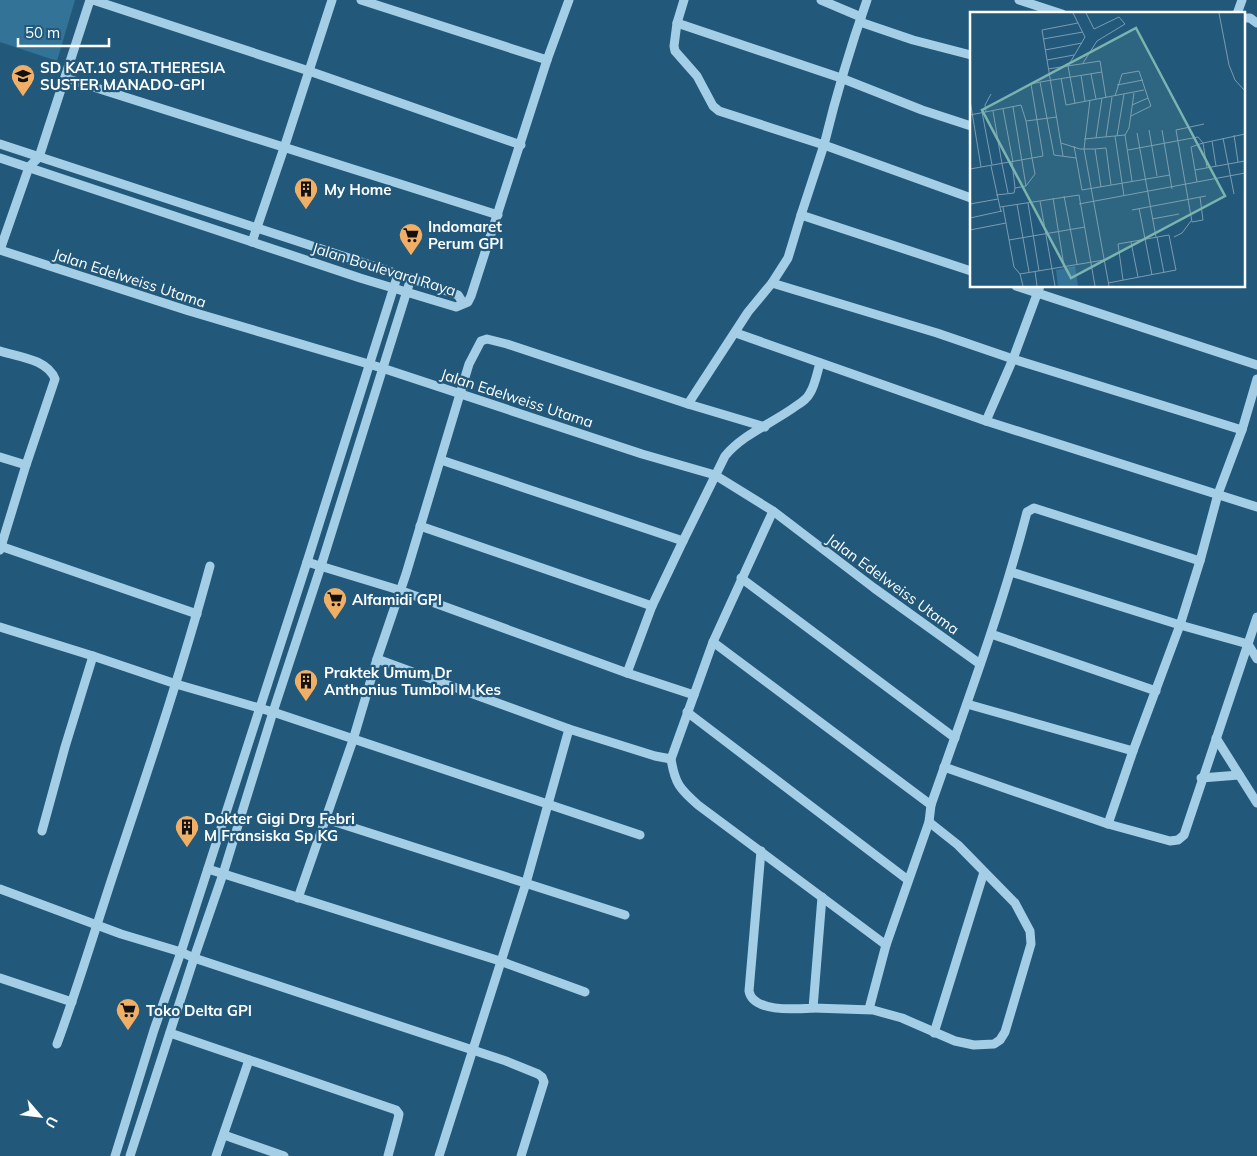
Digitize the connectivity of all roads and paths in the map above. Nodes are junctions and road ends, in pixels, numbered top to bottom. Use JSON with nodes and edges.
{"nodes":[{"id":1,"x":91,"y":0,"type":"edge"},
{"id":2,"x":332,"y":0,"type":"edge"},
{"id":3,"x":361,"y":0,"type":"edge"},
{"id":4,"x":569,"y":0,"type":"edge"},
{"id":5,"x":684,"y":0,"type":"edge"},
{"id":6,"x":821,"y":0,"type":"edge"},
{"id":7,"x":866,"y":0,"type":"edge"},
{"id":8,"x":1019,"y":0,"type":"edge"},
{"id":9,"x":1242,"y":0,"type":"edge"},
{"id":10,"x":1056,"y":12,"type":"edge"},
{"id":11,"x":1238,"y":12,"type":"edge"},
{"id":12,"x":1244,"y":18,"type":"edge"},
{"id":13,"x":860,"y":20,"type":"junction"},
{"id":14,"x":678,"y":23,"type":"junction"},
{"id":15,"x":1257,"y":23,"type":"edge"},
{"id":16,"x":970,"y":55,"type":"edge"},
{"id":17,"x":548,"y":60,"type":"junction"},
{"id":18,"x":308,"y":71,"type":"junction"},
{"id":19,"x":65,"y":78,"type":"junction"},
{"id":20,"x":841,"y":78,"type":"junction"},
{"id":21,"x":970,"y":126,"type":"edge"},
{"id":22,"x":0,"y":144,"type":"edge"},
{"id":23,"x":521,"y":145,"type":"junction"},
{"id":24,"x":824,"y":145,"type":"junction"},
{"id":25,"x":284,"y":148,"type":"junction"},
{"id":26,"x":38,"y":157,"type":"junction"},
{"id":27,"x":0,"y":158,"type":"edge"},
{"id":28,"x":29,"y":167,"type":"junction"},
{"id":29,"x":970,"y":198,"type":"edge"},
{"id":30,"x":498,"y":215,"type":"junction"},
{"id":31,"x":801,"y":215,"type":"junction"},
{"id":32,"x":257,"y":228,"type":"junction"},
{"id":33,"x":252,"y":242,"type":"junction"},
{"id":34,"x":0,"y":250,"type":"edge"},
{"id":35,"x":970,"y":271,"type":"edge"},
{"id":36,"x":398,"y":274,"type":"junction"},
{"id":37,"x":411,"y":278,"type":"junction"},
{"id":38,"x":772,"y":283,"type":"junction"},
{"id":39,"x":395,"y":289,"type":"junction"},
{"id":40,"x":1038,"y":290,"type":"edge"},
{"id":41,"x":407,"y":292,"type":"junction"},
{"id":42,"x":463,"y":303,"type":"junction"},
{"id":43,"x":736,"y":333,"type":"junction"},
{"id":44,"x":0,"y":351,"type":"edge"},
{"id":45,"x":1013,"y":359,"type":"junction"},
{"id":46,"x":820,"y":364,"type":"junction"},
{"id":47,"x":370,"y":365,"type":"junction"},
{"id":48,"x":1257,"y":365,"type":"edge"},
{"id":49,"x":382,"y":368,"type":"junction"},
{"id":50,"x":1257,"y":379,"type":"edge"},
{"id":51,"x":460,"y":394,"type":"junction"},
{"id":52,"x":688,"y":404,"type":"junction"},
{"id":53,"x":986,"y":421,"type":"junction"},
{"id":54,"x":765,"y":427,"type":"junction"},
{"id":55,"x":1242,"y":430,"type":"junction"},
{"id":56,"x":0,"y":457,"type":"edge"},
{"id":57,"x":441,"y":460,"type":"junction"},
{"id":58,"x":26,"y":465,"type":"junction"},
{"id":59,"x":715,"y":475,"type":"junction"},
{"id":60,"x":1218,"y":494,"type":"junction"},
{"id":61,"x":1257,"y":507,"type":"edge"},
{"id":62,"x":773,"y":512,"type":"junction"},
{"id":63,"x":420,"y":526,"type":"junction"},
{"id":64,"x":683,"y":541,"type":"junction"},
{"id":65,"x":0,"y":548,"type":"edge"},
{"id":66,"x":1200,"y":560,"type":"junction"},
{"id":67,"x":307,"y":562,"type":"junction"},
{"id":68,"x":210,"y":566,"type":"dead end"},
{"id":69,"x":321,"y":566,"type":"junction"},
{"id":70,"x":1011,"y":572,"type":"junction"},
{"id":71,"x":741,"y":578,"type":"junction"},
{"id":72,"x":399,"y":590,"type":"junction"},
{"id":73,"x":652,"y":606,"type":"junction"},
{"id":74,"x":198,"y":614,"type":"junction"},
{"id":75,"x":1257,"y":616,"type":"edge"},
{"id":76,"x":1180,"y":626,"type":"junction"},
{"id":77,"x":0,"y":628,"type":"edge"},
{"id":78,"x":991,"y":634,"type":"junction"},
{"id":79,"x":713,"y":642,"type":"junction"},
{"id":80,"x":1248,"y":644,"type":"junction"},
{"id":81,"x":93,"y":656,"type":"junction"},
{"id":82,"x":1257,"y":658,"type":"edge"},
{"id":83,"x":377,"y":659,"type":"junction"},
{"id":84,"x":980,"y":664,"type":"junction"},
{"id":85,"x":627,"y":673,"type":"junction"},
{"id":86,"x":176,"y":684,"type":"junction"},
{"id":87,"x":1156,"y":691,"type":"junction"},
{"id":88,"x":694,"y":695,"type":"junction"},
{"id":89,"x":968,"y":704,"type":"junction"},
{"id":90,"x":259,"y":708,"type":"junction"},
{"id":91,"x":273,"y":712,"type":"junction"},
{"id":92,"x":688,"y":712,"type":"junction"},
{"id":93,"x":569,"y":729,"type":"junction"},
{"id":94,"x":955,"y":738,"type":"junction"},
{"id":95,"x":1216,"y":738,"type":"junction"},
{"id":96,"x":353,"y":740,"type":"junction"},
{"id":97,"x":1133,"y":750,"type":"junction"},
{"id":98,"x":671,"y":760,"type":"junction"},
{"id":99,"x":944,"y":767,"type":"junction"},
{"id":100,"x":1239,"y":775,"type":"junction"},
{"id":101,"x":1201,"y":778,"type":"junction"},
{"id":102,"x":1257,"y":803,"type":"edge"},
{"id":103,"x":549,"y":804,"type":"junction"},
{"id":104,"x":931,"y":806,"type":"junction"},
{"id":105,"x":326,"y":819,"type":"junction"},
{"id":106,"x":929,"y":822,"type":"junction"},
{"id":107,"x":1108,"y":824,"type":"junction"},
{"id":108,"x":42,"y":831,"type":"dead end"},
{"id":109,"x":640,"y":836,"type":"dead end"},
{"id":110,"x":761,"y":852,"type":"junction"},
{"id":111,"x":208,"y":869,"type":"junction"},
{"id":112,"x":984,"y":872,"type":"junction"},
{"id":113,"x":223,"y":874,"type":"junction"},
{"id":114,"x":908,"y":880,"type":"junction"},
{"id":115,"x":526,"y":883,"type":"junction"},
{"id":116,"x":0,"y":889,"type":"edge"},
{"id":117,"x":822,"y":897,"type":"junction"},
{"id":118,"x":298,"y":898,"type":"junction"},
{"id":119,"x":625,"y":915,"type":"dead end"},
{"id":120,"x":96,"y":924,"type":"junction"},
{"id":121,"x":886,"y":945,"type":"junction"},
{"id":122,"x":181,"y":952,"type":"junction"},
{"id":123,"x":194,"y":958,"type":"junction"},
{"id":124,"x":500,"y":962,"type":"junction"},
{"id":125,"x":0,"y":978,"type":"edge"},
{"id":126,"x":585,"y":992,"type":"dead end"},
{"id":127,"x":72,"y":1002,"type":"junction"},
{"id":128,"x":813,"y":1008,"type":"junction"},
{"id":129,"x":869,"y":1009,"type":"junction"},
{"id":130,"x":170,"y":1033,"type":"junction"},
{"id":131,"x":934,"y":1033,"type":"junction"},
{"id":132,"x":57,"y":1044,"type":"dead end"},
{"id":133,"x":472,"y":1051,"type":"junction"},
{"id":134,"x":249,"y":1060,"type":"junction"},
{"id":135,"x":224,"y":1136,"type":"junction"},
{"id":136,"x":114,"y":1156,"type":"edge"},
{"id":137,"x":130,"y":1156,"type":"edge"},
{"id":138,"x":216,"y":1156,"type":"edge"},
{"id":139,"x":284,"y":1156,"type":"edge"},
{"id":140,"x":388,"y":1156,"type":"edge"},
{"id":141,"x":439,"y":1156,"type":"edge"},
{"id":142,"x":521,"y":1156,"type":"edge"}],
"edges":[{"from":1,"to":18,"type":"street"},
{"from":1,"to":19,"type":"street"},
{"from":2,"to":18,"type":"street"},
{"from":3,"to":17,"type":"street"},
{"from":4,"to":17,"type":"street"},
{"from":5,"to":14,"type":"street"},
{"from":6,"to":13,"type":"street"},
{"from":7,"to":13,"type":"street"},
{"from":8,"to":10,"type":"street"},
{"from":9,"to":11,"type":"street"},
{"from":12,"to":15,"type":"street"},
{"from":13,"to":16,"type":"street"},
{"from":13,"to":20,"type":"street"},
{"from":14,"to":20,"type":"street"},
{"from":14,"to":24,"type":"street"},
{"from":17,"to":23,"type":"street"},
{"from":18,"to":23,"type":"street"},
{"from":18,"to":25,"type":"street"},
{"from":19,"to":25,"type":"street"},
{"from":19,"to":26,"type":"street"},
{"from":20,"to":21,"type":"street"},
{"from":20,"to":24,"type":"street"},
{"from":22,"to":26,"type":"street","name":"Jalan Boulevard Raya"},
{"from":23,"to":30,"type":"street"},
{"from":24,"to":29,"type":"street"},
{"from":24,"to":31,"type":"street"},
{"from":25,"to":30,"type":"street"},
{"from":25,"to":32,"type":"street"},
{"from":26,"to":28,"type":"street"},
{"from":26,"to":32,"type":"street","name":"Jalan Boulevard Raya"},
{"from":27,"to":28,"type":"street","name":"Jalan Boulevard Raya"},
{"from":28,"to":33,"type":"street","name":"Jalan Boulevard Raya"},
{"from":28,"to":34,"type":"street"},
{"from":30,"to":42,"type":"street"},
{"from":31,"to":35,"type":"street"},
{"from":31,"to":38,"type":"street"},
{"from":32,"to":33,"type":"street"},
{"from":32,"to":36,"type":"street","name":"Jalan Boulevard Raya"},
{"from":33,"to":39,"type":"street","name":"Jalan Boulevard Raya"},
{"from":34,"to":47,"type":"street","name":"Jalan Edelweiss Utama"},
{"from":36,"to":37,"type":"street","name":"Jalan Boulevard Raya"},
{"from":36,"to":39,"type":"street"},
{"from":37,"to":41,"type":"street"},
{"from":37,"to":42,"type":"street","name":"Jalan Boulevard Raya"},
{"from":38,"to":43,"type":"street"},
{"from":38,"to":45,"type":"street"},
{"from":39,"to":41,"type":"street","name":"Jalan Boulevard Raya"},
{"from":39,"to":47,"type":"street"},
{"from":40,"to":45,"type":"street"},
{"from":40,"to":48,"type":"street"},
{"from":41,"to":42,"type":"street","name":"Jalan Boulevard Raya"},
{"from":41,"to":49,"type":"street"},
{"from":43,"to":46,"type":"street"},
{"from":43,"to":52,"type":"street"},
{"from":44,"to":58,"type":"street"},
{"from":45,"to":53,"type":"street"},
{"from":45,"to":55,"type":"street"},
{"from":46,"to":53,"type":"street"},
{"from":46,"to":54,"type":"street"},
{"from":47,"to":49,"type":"street","name":"Jalan Edelweiss Utama"},
{"from":47,"to":67,"type":"street"},
{"from":49,"to":51,"type":"street","name":"Jalan Edelweiss Utama"},
{"from":49,"to":69,"type":"street"},
{"from":50,"to":55,"type":"street"},
{"from":51,"to":52,"type":"street"},
{"from":51,"to":57,"type":"street"},
{"from":51,"to":59,"type":"street","name":"Jalan Edelweiss Utama"},
{"from":52,"to":54,"type":"street"},
{"from":53,"to":60,"type":"street"},
{"from":54,"to":59,"type":"street"},
{"from":55,"to":60,"type":"street"},
{"from":56,"to":58,"type":"street"},
{"from":57,"to":63,"type":"street"},
{"from":57,"to":64,"type":"street"},
{"from":58,"to":65,"type":"street"},
{"from":59,"to":62,"type":"street","name":"Jalan Edelweiss Utama"},
{"from":59,"to":64,"type":"street"},
{"from":60,"to":61,"type":"street"},
{"from":60,"to":66,"type":"street"},
{"from":62,"to":71,"type":"street"},
{"from":62,"to":84,"type":"street","name":"Jalan Edelweiss Utama"},
{"from":63,"to":72,"type":"street"},
{"from":63,"to":73,"type":"street"},
{"from":64,"to":73,"type":"street"},
{"from":65,"to":74,"type":"street"},
{"from":66,"to":70,"type":"street"},
{"from":66,"to":76,"type":"street"},
{"from":67,"to":69,"type":"street"},
{"from":67,"to":90,"type":"street"},
{"from":68,"to":74,"type":"street"},
{"from":69,"to":72,"type":"street"},
{"from":69,"to":91,"type":"street"},
{"from":70,"to":76,"type":"street"},
{"from":70,"to":78,"type":"street"},
{"from":71,"to":79,"type":"street"},
{"from":71,"to":94,"type":"street"},
{"from":72,"to":83,"type":"street"},
{"from":72,"to":85,"type":"street"},
{"from":73,"to":85,"type":"street"},
{"from":74,"to":86,"type":"street"},
{"from":75,"to":80,"type":"street"},
{"from":76,"to":80,"type":"street"},
{"from":76,"to":87,"type":"street"},
{"from":77,"to":81,"type":"street"},
{"from":78,"to":84,"type":"street"},
{"from":78,"to":87,"type":"street"},
{"from":79,"to":88,"type":"street"},
{"from":79,"to":104,"type":"street"},
{"from":80,"to":82,"type":"street"},
{"from":80,"to":95,"type":"street"},
{"from":81,"to":86,"type":"street"},
{"from":81,"to":108,"type":"street"},
{"from":83,"to":93,"type":"street"},
{"from":83,"to":96,"type":"street"},
{"from":84,"to":89,"type":"street"},
{"from":85,"to":88,"type":"street"},
{"from":86,"to":90,"type":"street"},
{"from":86,"to":120,"type":"street"},
{"from":87,"to":97,"type":"street"},
{"from":88,"to":92,"type":"street"},
{"from":89,"to":94,"type":"street"},
{"from":89,"to":97,"type":"street"},
{"from":90,"to":91,"type":"street"},
{"from":90,"to":111,"type":"street"},
{"from":91,"to":96,"type":"street"},
{"from":91,"to":113,"type":"street"},
{"from":92,"to":98,"type":"street"},
{"from":92,"to":114,"type":"street"},
{"from":93,"to":98,"type":"street"},
{"from":93,"to":103,"type":"street"},
{"from":94,"to":99,"type":"street"},
{"from":95,"to":100,"type":"street"},
{"from":95,"to":101,"type":"street"},
{"from":96,"to":103,"type":"street"},
{"from":96,"to":105,"type":"street"},
{"from":97,"to":107,"type":"street"},
{"from":98,"to":110,"type":"street"},
{"from":99,"to":104,"type":"street"},
{"from":99,"to":107,"type":"street"},
{"from":100,"to":101,"type":"street"},
{"from":100,"to":102,"type":"street"},
{"from":101,"to":107,"type":"street"},
{"from":103,"to":109,"type":"street"},
{"from":103,"to":115,"type":"street"},
{"from":104,"to":106,"type":"street"},
{"from":105,"to":115,"type":"street"},
{"from":105,"to":118,"type":"street"},
{"from":106,"to":112,"type":"street"},
{"from":106,"to":114,"type":"street"},
{"from":110,"to":117,"type":"street"},
{"from":110,"to":128,"type":"street"},
{"from":111,"to":113,"type":"street"},
{"from":111,"to":122,"type":"street"},
{"from":112,"to":131,"type":"street"},
{"from":112,"to":131,"type":"street"},
{"from":113,"to":118,"type":"street"},
{"from":113,"to":123,"type":"street"},
{"from":114,"to":121,"type":"street"},
{"from":115,"to":119,"type":"street"},
{"from":115,"to":124,"type":"street"},
{"from":116,"to":120,"type":"street"},
{"from":117,"to":121,"type":"street"},
{"from":117,"to":128,"type":"street"},
{"from":118,"to":124,"type":"street"},
{"from":120,"to":122,"type":"street"},
{"from":120,"to":127,"type":"street"},
{"from":121,"to":129,"type":"street"},
{"from":122,"to":123,"type":"street"},
{"from":122,"to":136,"type":"street"},
{"from":123,"to":130,"type":"street"},
{"from":123,"to":133,"type":"street"},
{"from":124,"to":126,"type":"street"},
{"from":124,"to":133,"type":"street"},
{"from":125,"to":127,"type":"street"},
{"from":127,"to":132,"type":"street"},
{"from":128,"to":129,"type":"street"},
{"from":129,"to":131,"type":"street"},
{"from":130,"to":134,"type":"street"},
{"from":130,"to":137,"type":"street"},
{"from":133,"to":141,"type":"street"},
{"from":133,"to":142,"type":"street"},
{"from":134,"to":135,"type":"street"},
{"from":134,"to":140,"type":"street"},
{"from":135,"to":138,"type":"street"},
{"from":135,"to":139,"type":"street"}]}
